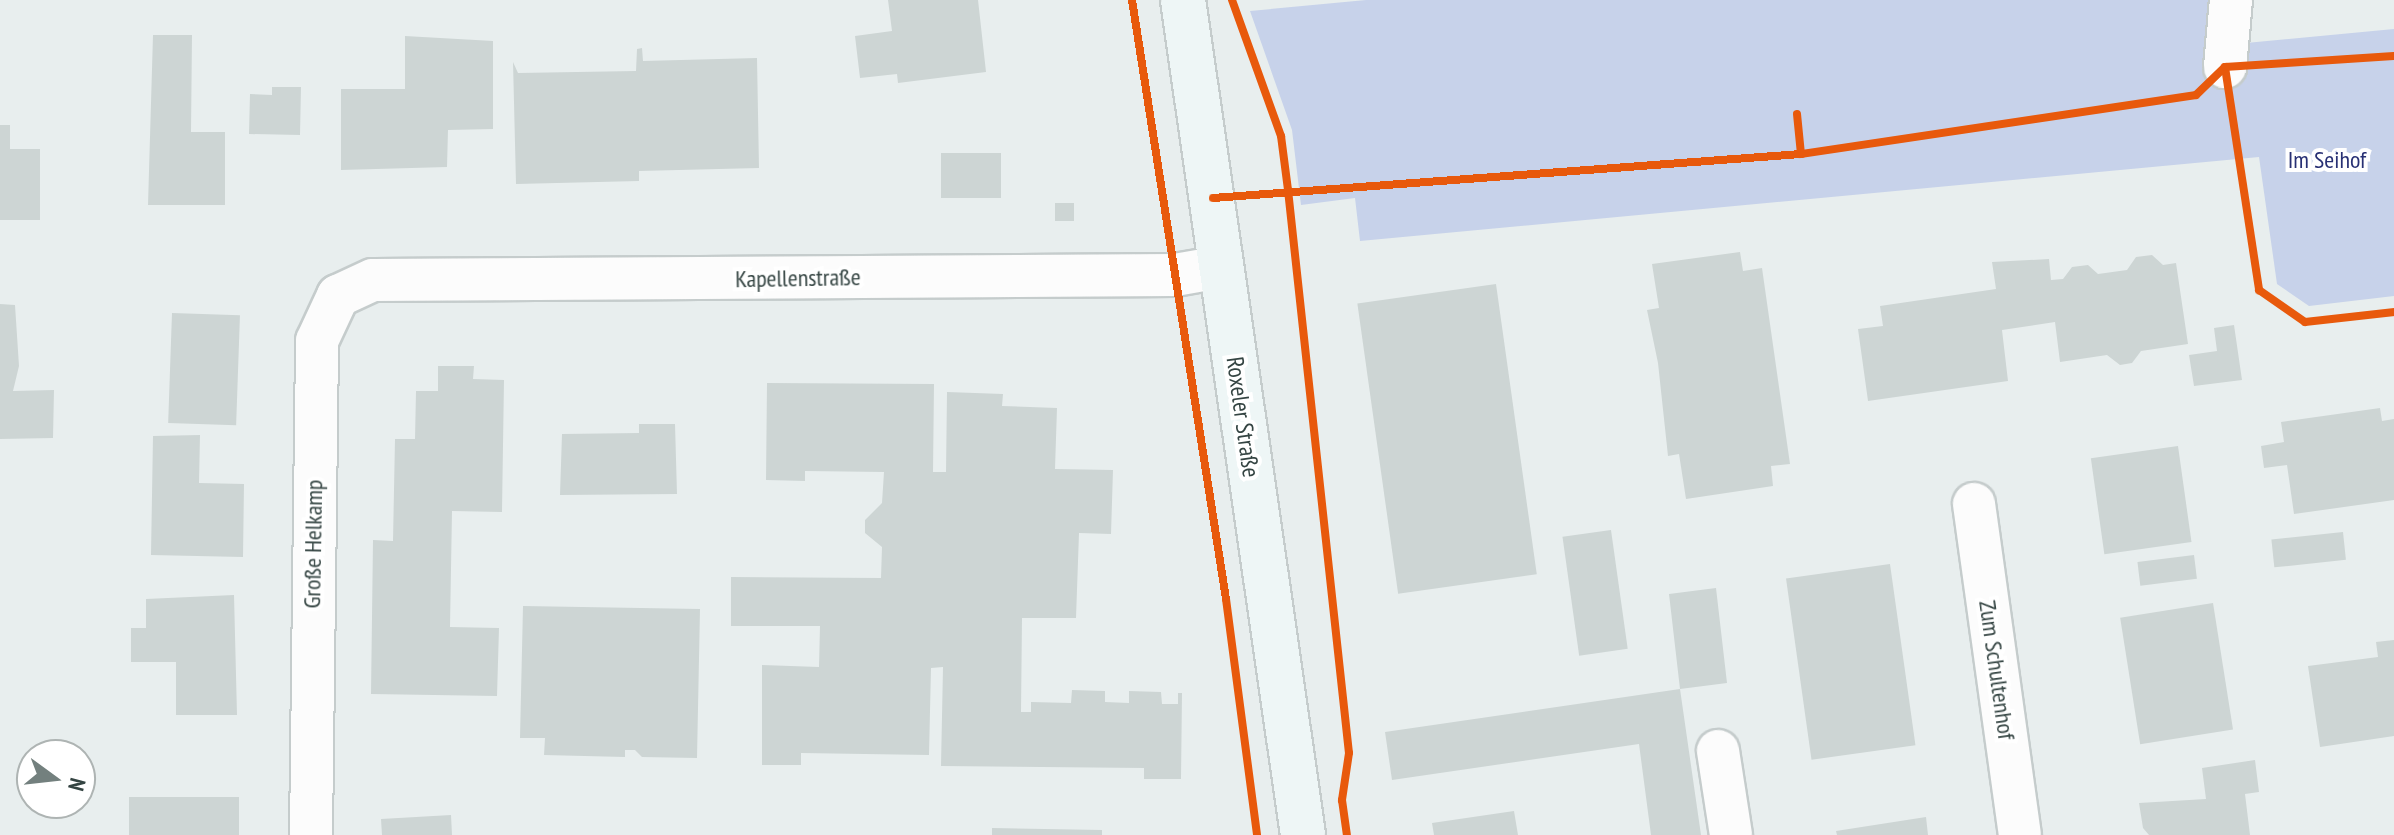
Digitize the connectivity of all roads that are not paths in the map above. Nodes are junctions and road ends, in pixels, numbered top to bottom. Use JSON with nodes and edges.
{"nodes":[{"id":1,"x":1183,"y":0,"type":"edge"},
{"id":2,"x":2231,"y":0,"type":"edge"},
{"id":3,"x":2225,"y":67,"type":"dead end"},
{"id":4,"x":1221,"y":267,"type":"junction"},
{"id":5,"x":373,"y":280,"type":"joint"},
{"id":6,"x":1974,"y":504,"type":"dead end"},
{"id":7,"x":1718,"y":751,"type":"dead end"},
{"id":8,"x":311,"y":835,"type":"edge"},
{"id":9,"x":1303,"y":835,"type":"edge"},
{"id":10,"x":1731,"y":835,"type":"edge"},
{"id":11,"x":2020,"y":835,"type":"edge"}],
"edges":[{"from":1,"to":4,"type":"main road","name":"Roxeler Straße"},
{"from":2,"to":3,"type":"street"},
{"from":4,"to":5,"type":"street","name":"Kapellenstraße"},
{"from":4,"to":9,"type":"main road","name":"Roxeler Straße"},
{"from":5,"to":8,"type":"street","name":"Große Helkamp"},
{"from":6,"to":11,"type":"street","name":"Zum Schultenhof"},
{"from":7,"to":10,"type":"street"}]}
